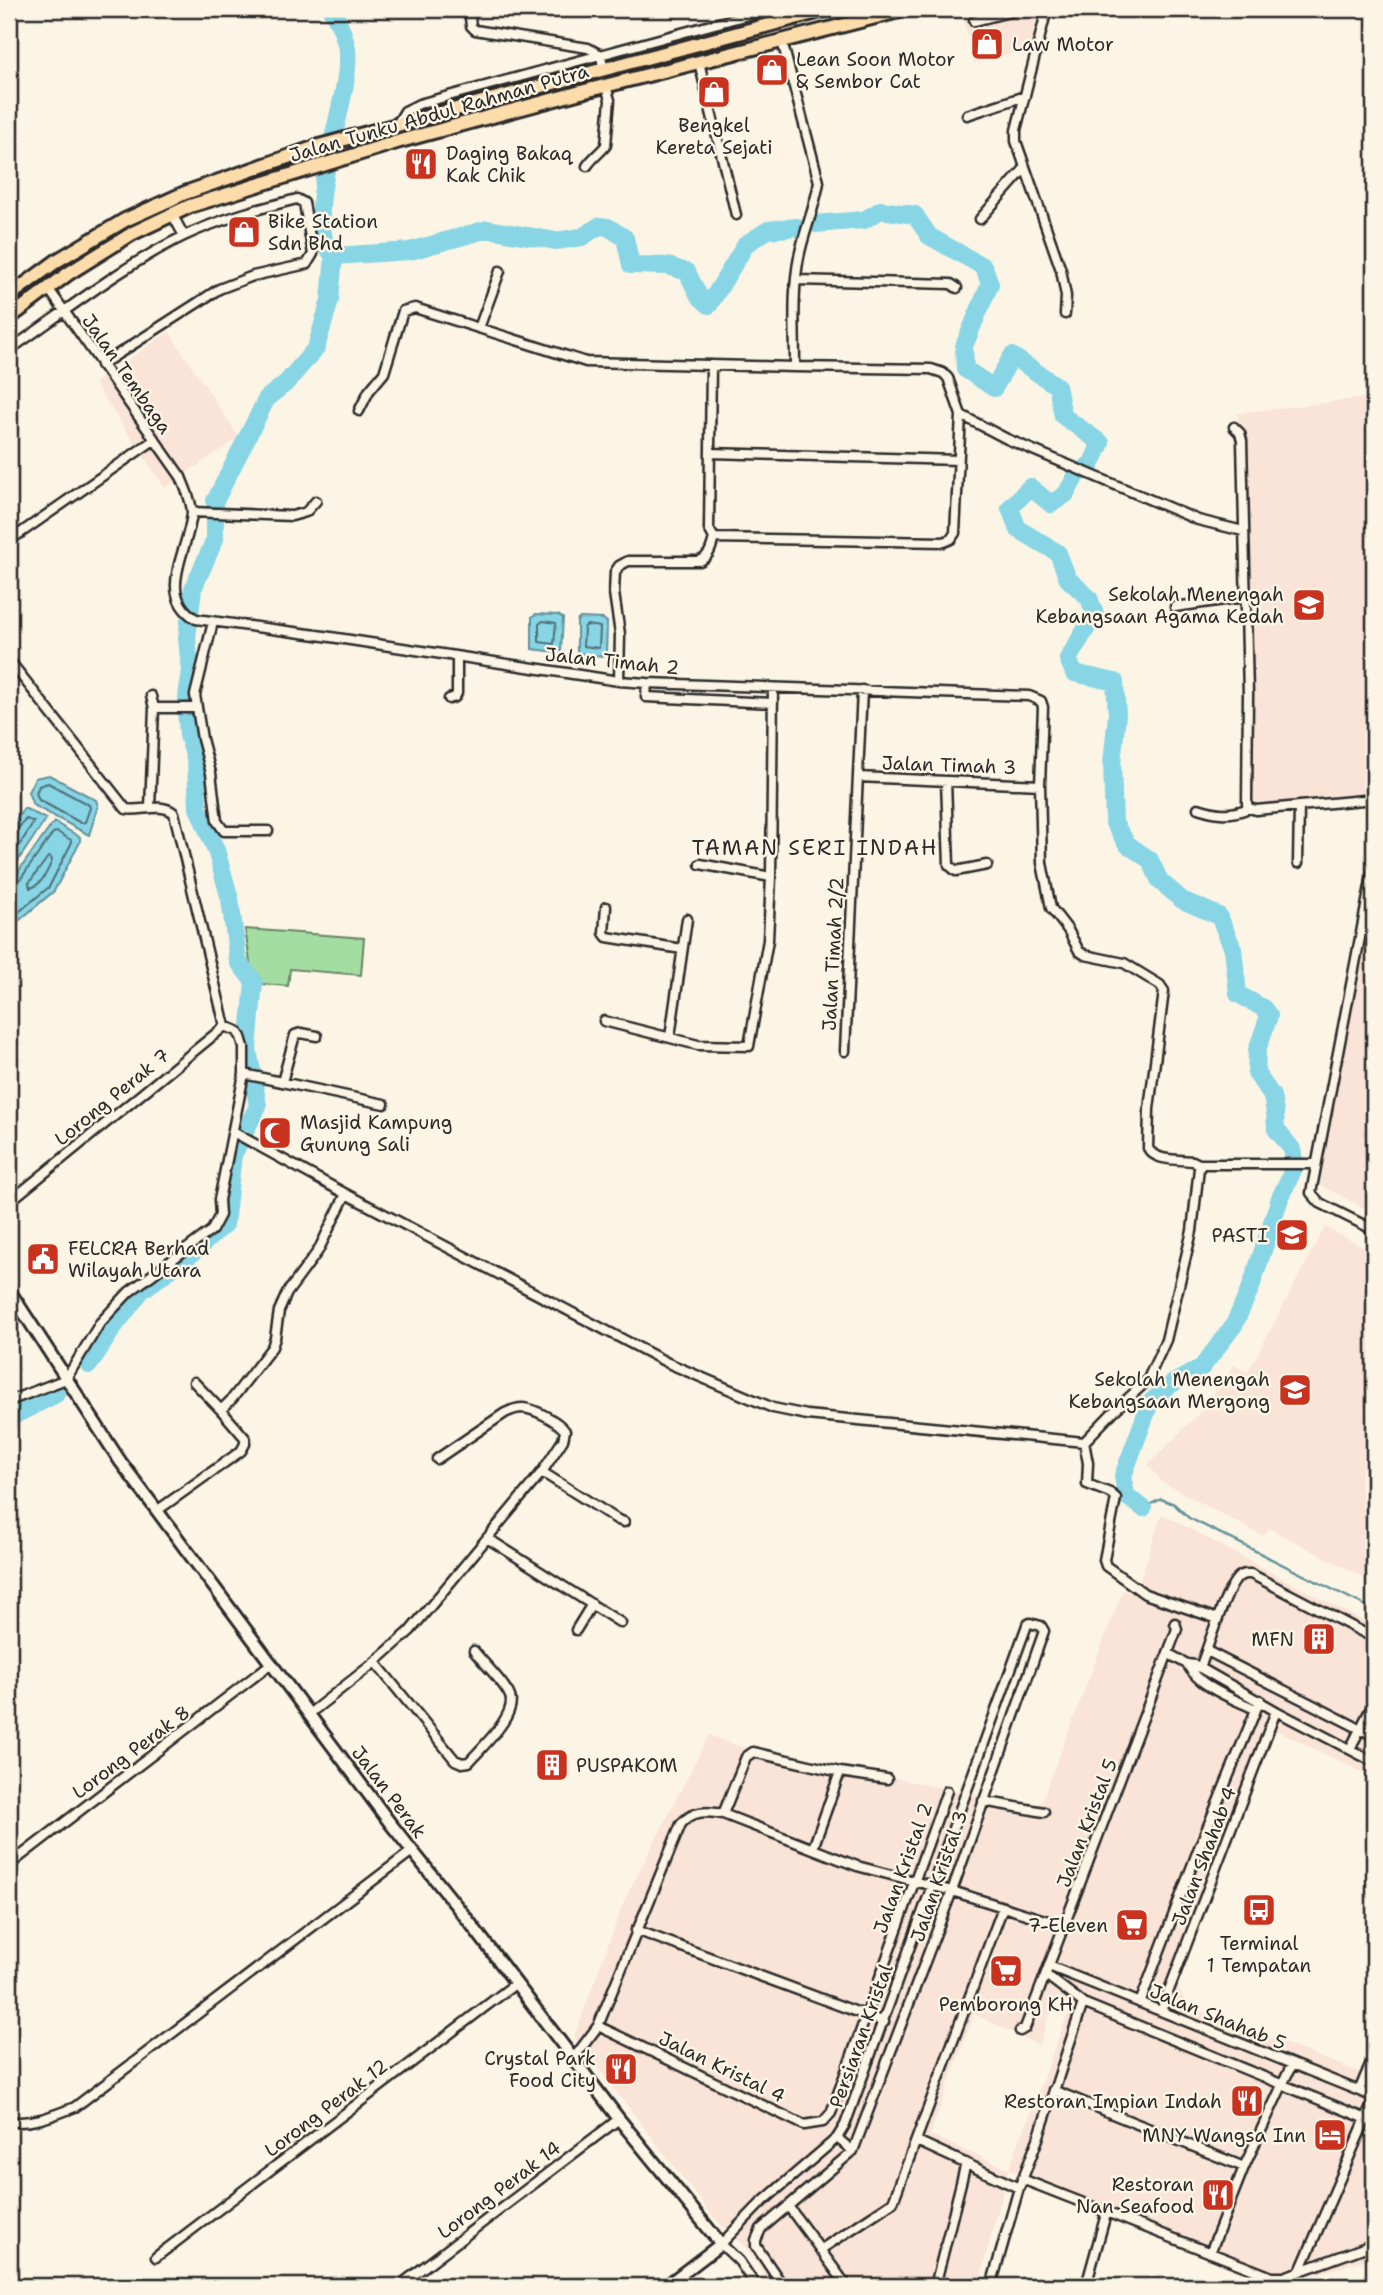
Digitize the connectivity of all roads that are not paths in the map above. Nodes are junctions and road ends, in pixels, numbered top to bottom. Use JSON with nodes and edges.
{"nodes":[{"id":1,"x":469,"y":9,"type":"edge"},
{"id":2,"x":771,"y":9,"type":"edge"},
{"id":3,"x":828,"y":9,"type":"edge"},
{"id":4,"x":907,"y":9,"type":"edge"},
{"id":5,"x":1021,"y":9,"type":"edge"},
{"id":6,"x":1047,"y":9,"type":"edge"},
{"id":7,"x":974,"y":21,"type":"dead end"},
{"id":8,"x":782,"y":41,"type":"junction"},
{"id":9,"x":602,"y":61,"type":"junction"},
{"id":10,"x":699,"y":62,"type":"junction"},
{"id":11,"x":606,"y":86,"type":"junction"},
{"id":12,"x":1025,"y":96,"type":"junction"},
{"id":13,"x":967,"y":115,"type":"dead end"},
{"id":14,"x":587,"y":166,"type":"dead end"},
{"id":15,"x":1025,"y":168,"type":"junction"},
{"id":16,"x":172,"y":214,"type":"junction"},
{"id":17,"x":736,"y":215,"type":"dead end"},
{"id":18,"x":980,"y":219,"type":"dead end"},
{"id":19,"x":184,"y":236,"type":"junction"},
{"id":20,"x":500,"y":271,"type":"dead end"},
{"id":21,"x":796,"y":280,"type":"junction"},
{"id":22,"x":48,"y":288,"type":"junction"},
{"id":23,"x":957,"y":288,"type":"dead end"},
{"id":24,"x":9,"y":296,"type":"edge"},
{"id":25,"x":65,"y":312,"type":"junction"},
{"id":26,"x":1065,"y":314,"type":"dead end"},
{"id":27,"x":9,"y":318,"type":"edge"},
{"id":28,"x":479,"y":328,"type":"junction"},
{"id":29,"x":9,"y":350,"type":"edge"},
{"id":30,"x":100,"y":365,"type":"junction"},
{"id":31,"x":712,"y":365,"type":"junction"},
{"id":32,"x":795,"y":367,"type":"junction"},
{"id":33,"x":359,"y":411,"type":"dead end"},
{"id":34,"x":961,"y":415,"type":"junction"},
{"id":35,"x":1234,"y":427,"type":"dead end"},
{"id":36,"x":154,"y":440,"type":"junction"},
{"id":37,"x":709,"y":453,"type":"junction"},
{"id":38,"x":958,"y":460,"type":"junction"},
{"id":39,"x":316,"y":502,"type":"dead end"},
{"id":40,"x":192,"y":512,"type":"junction"},
{"id":41,"x":1243,"y":531,"type":"junction"},
{"id":42,"x":713,"y":538,"type":"junction"},
{"id":43,"x":9,"y":541,"type":"edge"},
{"id":44,"x":1245,"y":597,"type":"junction"},
{"id":45,"x":1175,"y":607,"type":"dead end"},
{"id":46,"x":213,"y":622,"type":"junction"},
{"id":47,"x":457,"y":657,"type":"junction"},
{"id":48,"x":9,"y":660,"type":"edge"},
{"id":49,"x":619,"y":681,"type":"junction"},
{"id":50,"x":647,"y":683,"type":"junction"},
{"id":51,"x":773,"y":688,"type":"junction"},
{"id":52,"x":862,"y":691,"type":"junction"},
{"id":53,"x":151,"y":696,"type":"dead end"},
{"id":54,"x":449,"y":699,"type":"dead end"},
{"id":55,"x":773,"y":703,"type":"junction"},
{"id":56,"x":154,"y":708,"type":"junction"},
{"id":57,"x":191,"y":708,"type":"junction"},
{"id":58,"x":858,"y":777,"type":"junction"},
{"id":59,"x":946,"y":781,"type":"junction"},
{"id":60,"x":1040,"y":785,"type":"junction"},
{"id":61,"x":1374,"y":799,"type":"edge"},
{"id":62,"x":1299,"y":806,"type":"junction"},
{"id":63,"x":150,"y":808,"type":"junction"},
{"id":64,"x":1198,"y":808,"type":"dead end"},
{"id":65,"x":1249,"y":808,"type":"junction"},
{"id":66,"x":268,"y":831,"type":"dead end"},
{"id":67,"x":1298,"y":863,"type":"dead end"},
{"id":68,"x":701,"y":864,"type":"dead end"},
{"id":69,"x":986,"y":865,"type":"dead end"},
{"id":70,"x":1374,"y":865,"type":"edge"},
{"id":71,"x":771,"y":877,"type":"junction"},
{"id":72,"x":606,"y":907,"type":"dead end"},
{"id":73,"x":687,"y":919,"type":"dead end"},
{"id":74,"x":682,"y":949,"type":"junction"},
{"id":75,"x":604,"y":1021,"type":"dead end"},
{"id":76,"x":225,"y":1026,"type":"junction"},
{"id":77,"x":317,"y":1036,"type":"dead end"},
{"id":78,"x":670,"y":1037,"type":"junction"},
{"id":79,"x":845,"y":1051,"type":"dead end"},
{"id":80,"x":246,"y":1075,"type":"junction"},
{"id":81,"x":282,"y":1082,"type":"junction"},
{"id":82,"x":384,"y":1104,"type":"dead end"},
{"id":83,"x":239,"y":1135,"type":"junction"},
{"id":84,"x":1199,"y":1164,"type":"junction"},
{"id":85,"x":1315,"y":1164,"type":"junction"},
{"id":86,"x":346,"y":1195,"type":"junction"},
{"id":87,"x":9,"y":1202,"type":"edge"},
{"id":88,"x":1374,"y":1230,"type":"edge"},
{"id":89,"x":9,"y":1290,"type":"edge"},
{"id":90,"x":66,"y":1379,"type":"junction"},
{"id":91,"x":194,"y":1382,"type":"dead end"},
{"id":92,"x":9,"y":1401,"type":"edge"},
{"id":93,"x":221,"y":1410,"type":"junction"},
{"id":94,"x":1084,"y":1442,"type":"junction"},
{"id":95,"x":437,"y":1459,"type":"dead end"},
{"id":96,"x":542,"y":1472,"type":"junction"},
{"id":97,"x":158,"y":1510,"type":"junction"},
{"id":98,"x":624,"y":1522,"type":"dead end"},
{"id":99,"x":487,"y":1538,"type":"junction"},
{"id":100,"x":592,"y":1604,"type":"junction"},
{"id":101,"x":1218,"y":1619,"type":"junction"},
{"id":102,"x":621,"y":1623,"type":"dead end"},
{"id":103,"x":1175,"y":1623,"type":"dead end"},
{"id":104,"x":576,"y":1630,"type":"dead end"},
{"id":105,"x":1374,"y":1638,"type":"edge"},
{"id":106,"x":474,"y":1651,"type":"dead end"},
{"id":107,"x":1207,"y":1651,"type":"junction"},
{"id":108,"x":1169,"y":1654,"type":"junction"},
{"id":109,"x":375,"y":1662,"type":"junction"},
{"id":110,"x":272,"y":1663,"type":"junction"},
{"id":111,"x":1187,"y":1664,"type":"junction"},
{"id":112,"x":1200,"y":1668,"type":"junction"},
{"id":113,"x":1260,"y":1700,"type":"junction"},
{"id":114,"x":1374,"y":1702,"type":"edge"},
{"id":115,"x":1255,"y":1709,"type":"junction"},
{"id":116,"x":1276,"y":1711,"type":"junction"},
{"id":117,"x":309,"y":1714,"type":"junction"},
{"id":118,"x":1360,"y":1729,"type":"junction"},
{"id":119,"x":1374,"y":1736,"type":"edge"},
{"id":120,"x":1350,"y":1749,"type":"junction"},
{"id":121,"x":1374,"y":1762,"type":"edge"},
{"id":122,"x":839,"y":1772,"type":"junction"},
{"id":123,"x":887,"y":1779,"type":"dead end"},
{"id":124,"x":947,"y":1791,"type":"dead end"},
{"id":125,"x":965,"y":1796,"type":"joint"},
{"id":126,"x":982,"y":1801,"type":"junction"},
{"id":127,"x":1044,"y":1812,"type":"dead end"},
{"id":128,"x":723,"y":1814,"type":"junction"},
{"id":129,"x":813,"y":1848,"type":"junction"},
{"id":130,"x":411,"y":1851,"type":"junction"},
{"id":131,"x":9,"y":1865,"type":"edge"},
{"id":132,"x":915,"y":1882,"type":"junction"},
{"id":133,"x":932,"y":1886,"type":"junction"},
{"id":134,"x":952,"y":1891,"type":"junction"},
{"id":135,"x":1003,"y":1907,"type":"junction"},
{"id":136,"x":1064,"y":1926,"type":"junction"},
{"id":137,"x":636,"y":1930,"type":"junction"},
{"id":138,"x":1048,"y":1970,"type":"junction"},
{"id":139,"x":515,"y":1984,"type":"junction"},
{"id":140,"x":1083,"y":2003,"type":"junction"},
{"id":141,"x":1140,"y":2003,"type":"junction"},
{"id":142,"x":1161,"y":2011,"type":"junction"},
{"id":143,"x":867,"y":2016,"type":"junction"},
{"id":144,"x":884,"y":2022,"type":"junction"},
{"id":145,"x":598,"y":2026,"type":"junction"},
{"id":146,"x":1020,"y":2031,"type":"dead end"},
{"id":147,"x":1374,"y":2058,"type":"edge"},
{"id":148,"x":573,"y":2059,"type":"junction"},
{"id":149,"x":1292,"y":2064,"type":"junction"},
{"id":150,"x":1283,"y":2084,"type":"junction"},
{"id":151,"x":1054,"y":2091,"type":"junction"},
{"id":152,"x":1359,"y":2091,"type":"junction"},
{"id":153,"x":1374,"y":2098,"type":"edge"},
{"id":154,"x":831,"y":2113,"type":"joint"},
{"id":155,"x":619,"y":2119,"type":"junction"},
{"id":156,"x":1370,"y":2120,"type":"edge"},
{"id":157,"x":9,"y":2121,"type":"edge"},
{"id":158,"x":837,"y":2138,"type":"junction"},
{"id":159,"x":917,"y":2141,"type":"junction"},
{"id":160,"x":851,"y":2153,"type":"junction"},
{"id":161,"x":966,"y":2163,"type":"junction"},
{"id":162,"x":1244,"y":2167,"type":"junction"},
{"id":163,"x":1021,"y":2184,"type":"junction"},
{"id":164,"x":788,"y":2206,"type":"junction"},
{"id":165,"x":1106,"y":2214,"type":"junction"},
{"id":166,"x":721,"y":2244,"type":"junction"},
{"id":167,"x":1374,"y":2244,"type":"edge"},
{"id":168,"x":820,"y":2250,"type":"junction"},
{"id":169,"x":1210,"y":2253,"type":"junction"},
{"id":170,"x":156,"y":2257,"type":"dead end"},
{"id":171,"x":1300,"y":2271,"type":"junction"},
{"id":172,"x":399,"y":2286,"type":"edge"},
{"id":173,"x":666,"y":2286,"type":"edge"},
{"id":174,"x":756,"y":2286,"type":"edge"},
{"id":175,"x":783,"y":2286,"type":"edge"},
{"id":176,"x":847,"y":2286,"type":"edge"},
{"id":177,"x":935,"y":2286,"type":"edge"},
{"id":178,"x":991,"y":2286,"type":"edge"},
{"id":179,"x":1086,"y":2286,"type":"edge"}],
"edges":[{"from":1,"to":9,"type":"street"},
{"from":2,"to":9,"type":"street"},
{"from":3,"to":9,"type":"main road","name":"Jalan Tunku Abdul Rahman Putra"},
{"from":4,"to":8,"type":"main road","name":"Jalan Tunku Abdul Rahman Putra"},
{"from":5,"to":7,"type":"street"},
{"from":6,"to":12,"type":"street"},
{"from":8,"to":10,"type":"main road","name":"Jalan Tunku Abdul Rahman Putra"},
{"from":8,"to":21,"type":"street"},
{"from":9,"to":24,"type":"main road","name":"Jalan Tunku Abdul Rahman Putra"},
{"from":10,"to":11,"type":"main road","name":"Jalan Tunku Abdul Rahman Putra"},
{"from":10,"to":17,"type":"street"},
{"from":11,"to":14,"type":"street"},
{"from":11,"to":16,"type":"main road","name":"Jalan Tunku Abdul Rahman Putra"},
{"from":12,"to":13,"type":"street"},
{"from":12,"to":15,"type":"street"},
{"from":15,"to":18,"type":"street"},
{"from":15,"to":26,"type":"street"},
{"from":16,"to":19,"type":"street"},
{"from":16,"to":22,"type":"main road","name":"Jalan Tunku Abdul Rahman Putra"},
{"from":19,"to":25,"type":"street"},
{"from":19,"to":30,"type":"street"},
{"from":20,"to":28,"type":"street"},
{"from":21,"to":23,"type":"street"},
{"from":21,"to":32,"type":"street"},
{"from":22,"to":25,"type":"street","name":"Jalan Tembaga"},
{"from":22,"to":27,"type":"main road","name":"Jalan Tunku Abdul Rahman Putra"},
{"from":25,"to":29,"type":"street"},
{"from":25,"to":30,"type":"street","name":"Jalan Tembaga"},
{"from":28,"to":31,"type":"street"},
{"from":28,"to":33,"type":"street"},
{"from":30,"to":36,"type":"street","name":"Jalan Tembaga"},
{"from":31,"to":32,"type":"street"},
{"from":31,"to":37,"type":"street"},
{"from":32,"to":34,"type":"street"},
{"from":34,"to":38,"type":"street"},
{"from":34,"to":41,"type":"street"},
{"from":35,"to":41,"type":"street"},
{"from":36,"to":40,"type":"street","name":"Jalan Tembaga"},
{"from":36,"to":43,"type":"street"},
{"from":37,"to":38,"type":"street"},
{"from":37,"to":42,"type":"street"},
{"from":38,"to":42,"type":"street"},
{"from":39,"to":40,"type":"street"},
{"from":40,"to":46,"type":"street","name":"Jalan Timah 2"},
{"from":41,"to":44,"type":"street"},
{"from":42,"to":49,"type":"street"},
{"from":44,"to":45,"type":"street"},
{"from":44,"to":65,"type":"street"},
{"from":46,"to":47,"type":"street","name":"Jalan Timah 2"},
{"from":46,"to":57,"type":"street"},
{"from":47,"to":49,"type":"street","name":"Jalan Timah 2"},
{"from":47,"to":54,"type":"street"},
{"from":48,"to":63,"type":"street"},
{"from":49,"to":50,"type":"street","name":"Jalan Timah 2"},
{"from":50,"to":51,"type":"street","name":"Jalan Timah 2"},
{"from":50,"to":55,"type":"street"},
{"from":51,"to":52,"type":"street","name":"Jalan Timah 2"},
{"from":51,"to":55,"type":"street"},
{"from":52,"to":58,"type":"street","name":"Jalan Timah 2/2"},
{"from":52,"to":60,"type":"street","name":"Jalan Timah 2"},
{"from":53,"to":56,"type":"street"},
{"from":55,"to":71,"type":"street"},
{"from":56,"to":57,"type":"street"},
{"from":56,"to":63,"type":"street"},
{"from":57,"to":66,"type":"street"},
{"from":58,"to":59,"type":"street","name":"Jalan Timah 3"},
{"from":58,"to":79,"type":"street","name":"Jalan Timah 2/2"},
{"from":59,"to":60,"type":"street","name":"Jalan Timah 3"},
{"from":59,"to":69,"type":"street"},
{"from":60,"to":84,"type":"street"},
{"from":61,"to":62,"type":"street"},
{"from":62,"to":65,"type":"street"},
{"from":62,"to":67,"type":"street"},
{"from":63,"to":76,"type":"street"},
{"from":64,"to":65,"type":"street"},
{"from":68,"to":71,"type":"street"},
{"from":70,"to":85,"type":"street"},
{"from":71,"to":78,"type":"street"},
{"from":72,"to":74,"type":"street"},
{"from":73,"to":74,"type":"street"},
{"from":74,"to":78,"type":"street"},
{"from":75,"to":78,"type":"street"},
{"from":76,"to":80,"type":"street"},
{"from":76,"to":87,"type":"street","name":"Lorong Perak 7"},
{"from":77,"to":81,"type":"street"},
{"from":80,"to":81,"type":"street"},
{"from":80,"to":83,"type":"street"},
{"from":81,"to":82,"type":"street"},
{"from":83,"to":86,"type":"street"},
{"from":83,"to":90,"type":"street"},
{"from":84,"to":85,"type":"street"},
{"from":84,"to":94,"type":"street"},
{"from":85,"to":88,"type":"street"},
{"from":86,"to":93,"type":"street"},
{"from":86,"to":94,"type":"street"},
{"from":89,"to":90,"type":"street","name":"Jalan Perak"},
{"from":90,"to":92,"type":"street"},
{"from":90,"to":97,"type":"street","name":"Jalan Perak"},
{"from":91,"to":93,"type":"street"},
{"from":93,"to":97,"type":"street"},
{"from":94,"to":101,"type":"street"},
{"from":95,"to":96,"type":"street"},
{"from":96,"to":98,"type":"street"},
{"from":96,"to":99,"type":"street"},
{"from":97,"to":110,"type":"street","name":"Jalan Perak"},
{"from":99,"to":100,"type":"street"},
{"from":99,"to":109,"type":"street"},
{"from":100,"to":102,"type":"street"},
{"from":100,"to":104,"type":"street"},
{"from":101,"to":105,"type":"street"},
{"from":101,"to":107,"type":"street"},
{"from":103,"to":108,"type":"street","name":"Jalan Kristal 5"},
{"from":106,"to":109,"type":"street"},
{"from":107,"to":112,"type":"street"},
{"from":107,"to":118,"type":"street"},
{"from":108,"to":111,"type":"street"},
{"from":108,"to":136,"type":"street","name":"Jalan Kristal 5"},
{"from":109,"to":117,"type":"street"},
{"from":110,"to":117,"type":"street","name":"Jalan Perak"},
{"from":110,"to":131,"type":"street","name":"Lorong Perak 8"},
{"from":111,"to":112,"type":"street"},
{"from":111,"to":115,"type":"street"},
{"from":112,"to":113,"type":"street"},
{"from":113,"to":115,"type":"street"},
{"from":113,"to":116,"type":"street"},
{"from":114,"to":118,"type":"street"},
{"from":115,"to":141,"type":"street"},
{"from":116,"to":120,"type":"street"},
{"from":116,"to":142,"type":"street","name":"Jalan Shahab 4"},
{"from":117,"to":130,"type":"street","name":"Jalan Perak"},
{"from":118,"to":119,"type":"street"},
{"from":118,"to":120,"type":"street"},
{"from":120,"to":121,"type":"street"},
{"from":122,"to":123,"type":"street"},
{"from":122,"to":128,"type":"street"},
{"from":122,"to":129,"type":"street"},
{"from":124,"to":132,"type":"street","name":"Jalan Kristal 2"},
{"from":125,"to":126,"type":"street","name":"Jalan Kristal 3"},
{"from":125,"to":133,"type":"street","name":"Persiaran Kristal"},
{"from":126,"to":127,"type":"street"},
{"from":126,"to":134,"type":"street","name":"Jalan Kristal 3"},
{"from":128,"to":129,"type":"street"},
{"from":128,"to":137,"type":"street"},
{"from":129,"to":132,"type":"street"},
{"from":130,"to":139,"type":"street","name":"Jalan Perak"},
{"from":130,"to":157,"type":"street"},
{"from":132,"to":133,"type":"street"},
{"from":132,"to":143,"type":"street","name":"Jalan Kristal 2"},
{"from":133,"to":134,"type":"street"},
{"from":133,"to":144,"type":"street","name":"Persiaran Kristal"},
{"from":134,"to":135,"type":"street"},
{"from":134,"to":160,"type":"street","name":"Jalan Kristal 3"},
{"from":135,"to":136,"type":"street"},
{"from":135,"to":159,"type":"street"},
{"from":136,"to":138,"type":"street","name":"Jalan Kristal 5"},
{"from":137,"to":143,"type":"street"},
{"from":137,"to":145,"type":"street"},
{"from":138,"to":140,"type":"street"},
{"from":138,"to":141,"type":"street","name":"Jalan Shahab 5"},
{"from":138,"to":146,"type":"street","name":"Jalan Kristal 5"},
{"from":139,"to":148,"type":"street","name":"Jalan Perak"},
{"from":139,"to":170,"type":"street","name":"Lorong Perak 12"},
{"from":140,"to":150,"type":"street"},
{"from":140,"to":151,"type":"street"},
{"from":141,"to":142,"type":"street","name":"Jalan Shahab 5"},
{"from":142,"to":149,"type":"street","name":"Jalan Shahab 5"},
{"from":143,"to":144,"type":"street"},
{"from":143,"to":154,"type":"street","name":"Jalan Kristal 2"},
{"from":144,"to":158,"type":"street","name":"Persiaran Kristal"},
{"from":145,"to":148,"type":"street"},
{"from":145,"to":154,"type":"street","name":"Jalan Kristal 4"},
{"from":147,"to":152,"type":"street"},
{"from":148,"to":155,"type":"street","name":"Jalan Perak"},
{"from":149,"to":150,"type":"street"},
{"from":149,"to":152,"type":"street","name":"Jalan Shahab 5"},
{"from":150,"to":156,"type":"street"},
{"from":150,"to":162,"type":"street"},
{"from":151,"to":162,"type":"street"},
{"from":151,"to":163,"type":"street"},
{"from":152,"to":153,"type":"street","name":"Jalan Shahab 5"},
{"from":153,"to":156,"type":"street"},
{"from":155,"to":166,"type":"street","name":"Jalan Perak"},
{"from":155,"to":172,"type":"street","name":"Lorong Perak 14"},
{"from":156,"to":171,"type":"street"},
{"from":158,"to":160,"type":"street"},
{"from":158,"to":166,"type":"street","name":"Persiaran Kristal"},
{"from":159,"to":161,"type":"street"},
{"from":159,"to":168,"type":"street"},
{"from":160,"to":164,"type":"street"},
{"from":161,"to":163,"type":"street"},
{"from":161,"to":177,"type":"street"},
{"from":162,"to":169,"type":"street"},
{"from":163,"to":165,"type":"street"},
{"from":163,"to":178,"type":"street"},
{"from":164,"to":168,"type":"street"},
{"from":164,"to":175,"type":"street"},
{"from":165,"to":169,"type":"street"},
{"from":165,"to":179,"type":"street"},
{"from":166,"to":173,"type":"street"},
{"from":166,"to":174,"type":"street"},
{"from":167,"to":171,"type":"street"},
{"from":168,"to":176,"type":"street"},
{"from":169,"to":171,"type":"street"}]}
